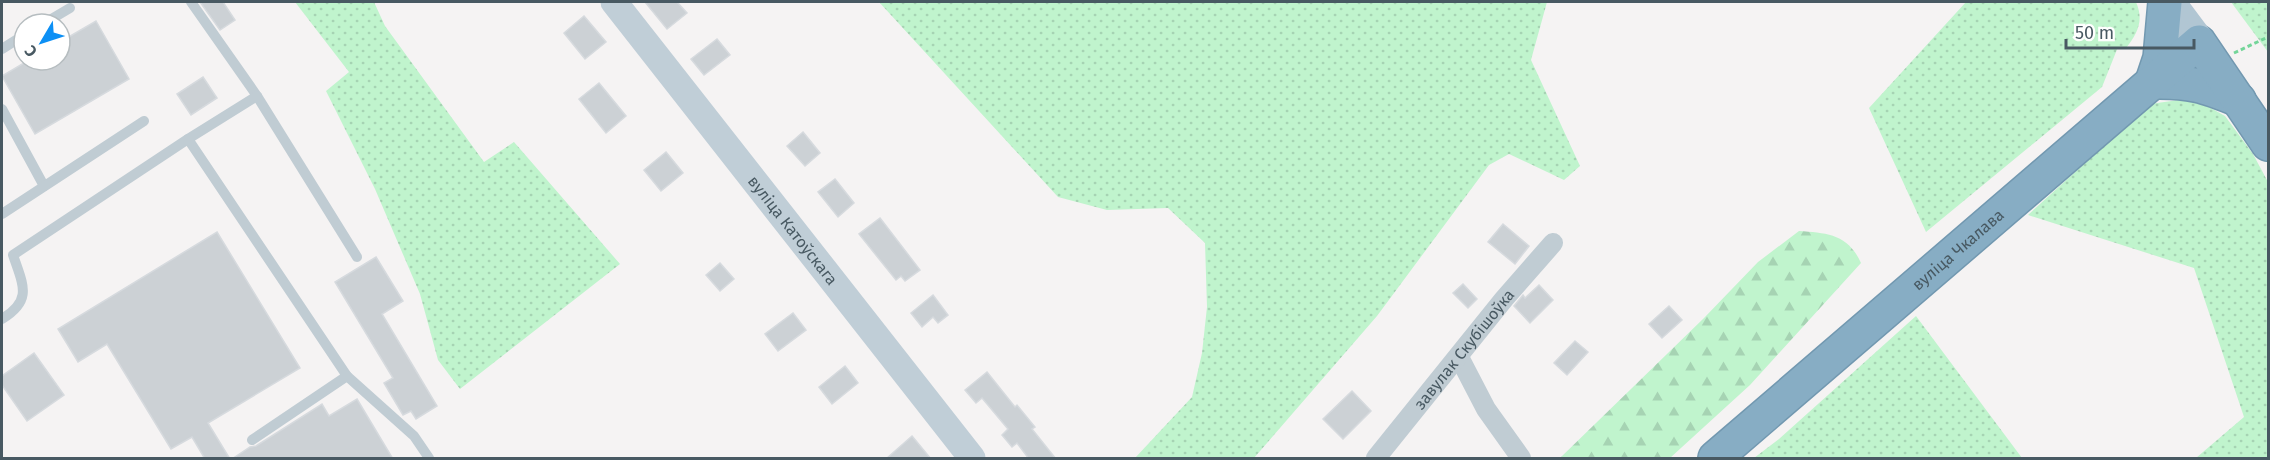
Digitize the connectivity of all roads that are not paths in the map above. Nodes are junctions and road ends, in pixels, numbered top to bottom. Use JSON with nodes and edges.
{"nodes":[{"id":1,"x":191,"y":2,"type":"edge"},
{"id":2,"x":614,"y":2,"type":"edge"},
{"id":3,"x":2167,"y":2,"type":"edge"},
{"id":4,"x":70,"y":8,"type":"dead end"},
{"id":5,"x":63,"y":12,"type":"edge"},
{"id":6,"x":2206,"y":52,"type":"junction"},
{"id":7,"x":2152,"y":82,"type":"junction"},
{"id":8,"x":257,"y":96,"type":"junction"},
{"id":9,"x":2239,"y":100,"type":"junction"},
{"id":10,"x":2,"y":109,"type":"edge"},
{"id":11,"x":144,"y":121,"type":"dead end"},
{"id":12,"x":188,"y":139,"type":"junction"},
{"id":13,"x":2268,"y":144,"type":"edge"},
{"id":14,"x":44,"y":186,"type":"junction"},
{"id":15,"x":2,"y":214,"type":"edge"},
{"id":16,"x":1553,"y":243,"type":"dead end"},
{"id":17,"x":357,"y":257,"type":"dead end"},
{"id":18,"x":2,"y":319,"type":"edge"},
{"id":19,"x":1459,"y":357,"type":"junction"},
{"id":20,"x":347,"y":376,"type":"junction"},
{"id":21,"x":252,"y":440,"type":"dead end"},
{"id":22,"x":429,"y":459,"type":"edge"},
{"id":23,"x":972,"y":459,"type":"edge"},
{"id":24,"x":1376,"y":459,"type":"edge"},
{"id":25,"x":1521,"y":459,"type":"edge"},
{"id":26,"x":1715,"y":459,"type":"edge"}],
"edges":[{"from":1,"to":8,"type":"lane"},
{"from":2,"to":23,"type":"main road","name":"вуліца Катоўскага"},
{"from":3,"to":6,"type":"main road"},
{"from":3,"to":7,"type":"highway"},
{"from":4,"to":5,"type":"lane"},
{"from":6,"to":7,"type":"highway","name":"вуліца Чкалава"},
{"from":6,"to":9,"type":"highway"},
{"from":7,"to":9,"type":"highway"},
{"from":7,"to":26,"type":"highway","name":"вуліца Чкалава"},
{"from":8,"to":12,"type":"lane"},
{"from":8,"to":17,"type":"lane"},
{"from":9,"to":13,"type":"highway"},
{"from":10,"to":14,"type":"lane"},
{"from":11,"to":14,"type":"lane"},
{"from":12,"to":18,"type":"lane"},
{"from":12,"to":20,"type":"lane"},
{"from":14,"to":15,"type":"lane"},
{"from":16,"to":19,"type":"street","name":"завулак Скубішоўка"},
{"from":19,"to":24,"type":"street","name":"завулак Скубішоўка"},
{"from":19,"to":25,"type":"street"},
{"from":20,"to":21,"type":"lane"},
{"from":20,"to":22,"type":"lane"}]}
